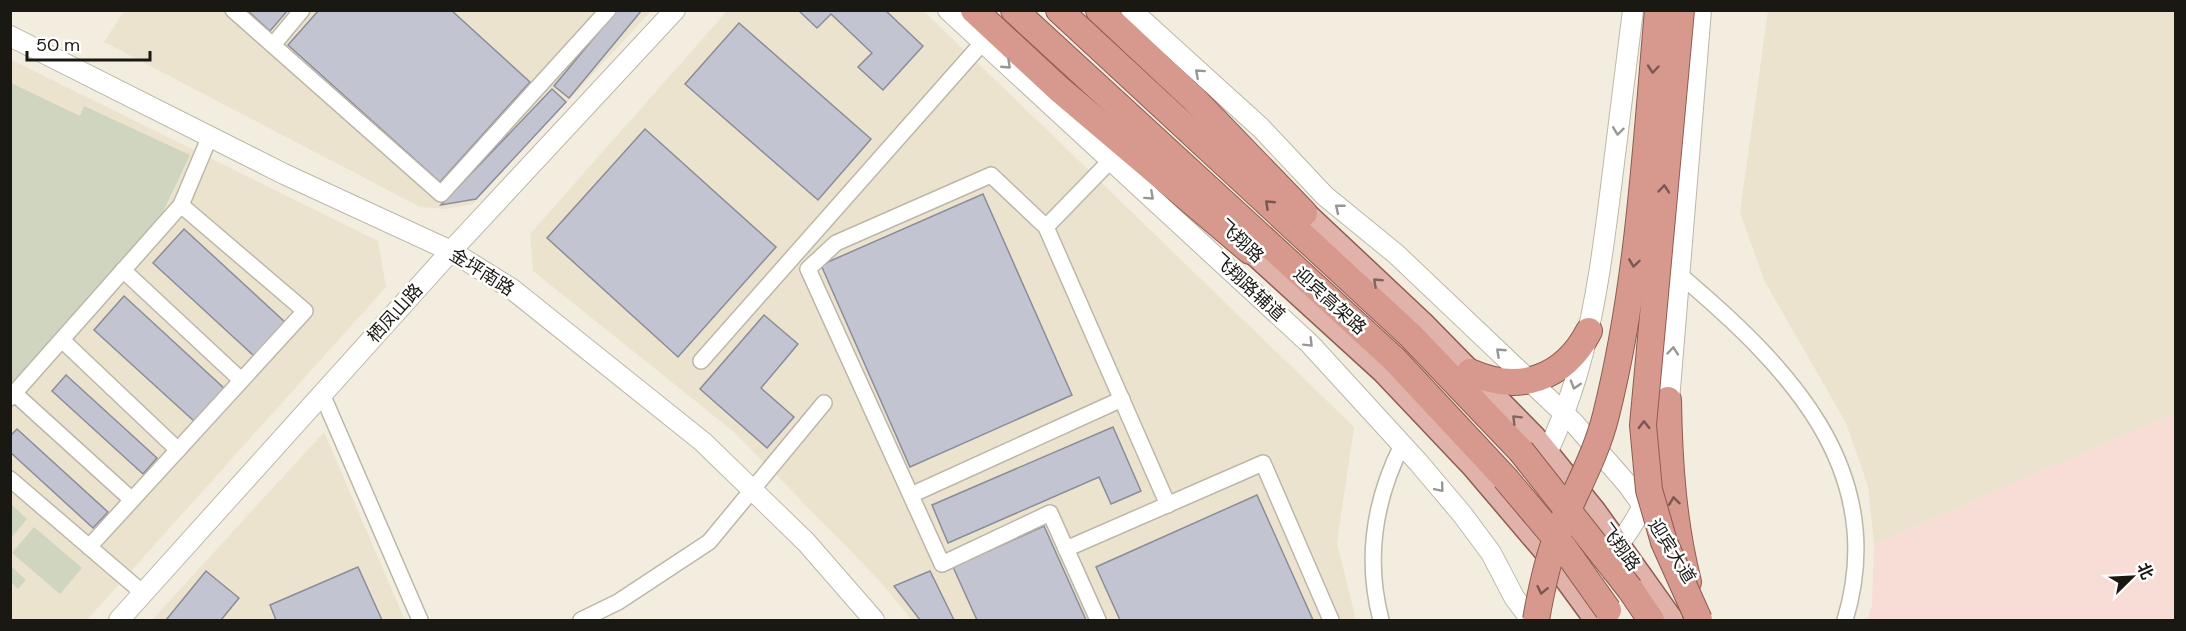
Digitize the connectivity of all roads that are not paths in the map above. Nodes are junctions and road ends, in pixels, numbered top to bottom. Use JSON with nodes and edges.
{"nodes":[{"id":1,"x":233,"y":10,"type":"edge"},
{"id":2,"x":302,"y":10,"type":"edge"},
{"id":3,"x":608,"y":10,"type":"edge"},
{"id":4,"x":675,"y":10,"type":"edge"},
{"id":5,"x":948,"y":10,"type":"edge"},
{"id":6,"x":974,"y":10,"type":"edge"},
{"id":7,"x":992,"y":10,"type":"edge"},
{"id":8,"x":1014,"y":10,"type":"edge"},
{"id":9,"x":1059,"y":10,"type":"edge"},
{"id":10,"x":1084,"y":10,"type":"edge"},
{"id":11,"x":1099,"y":10,"type":"edge"},
{"id":12,"x":1131,"y":10,"type":"edge"},
{"id":13,"x":1633,"y":10,"type":"edge"},
{"id":14,"x":1658,"y":10,"type":"edge"},
{"id":15,"x":1681,"y":10,"type":"edge"},
{"id":16,"x":1701,"y":10,"type":"edge"},
{"id":17,"x":10,"y":36,"type":"edge"},
{"id":18,"x":983,"y":42,"type":"junction"},
{"id":19,"x":273,"y":45,"type":"junction"},
{"id":20,"x":210,"y":136,"type":"junction"},
{"id":21,"x":1111,"y":160,"type":"junction"},
{"id":22,"x":181,"y":205,"type":"junction"},
{"id":23,"x":1304,"y":213,"type":"junction"},
{"id":24,"x":1047,"y":227,"type":"junction"},
{"id":25,"x":451,"y":251,"type":"junction"},
{"id":26,"x":1269,"y":267,"type":"junction"},
{"id":27,"x":123,"y":270,"type":"junction"},
{"id":28,"x":1680,"y":275,"type":"junction"},
{"id":29,"x":1589,"y":331,"type":"junction"},
{"id":30,"x":62,"y":339,"type":"junction"},
{"id":31,"x":701,"y":361,"type":"dead end"},
{"id":32,"x":1470,"y":372,"type":"junction"},
{"id":33,"x":242,"y":380,"type":"junction"},
{"id":34,"x":1529,"y":380,"type":"junction"},
{"id":35,"x":322,"y":394,"type":"junction"},
{"id":36,"x":12,"y":396,"type":"edge"},
{"id":37,"x":1122,"y":399,"type":"junction"},
{"id":38,"x":1668,"y":400,"type":"junction"},
{"id":39,"x":824,"y":403,"type":"dead end"},
{"id":40,"x":1565,"y":414,"type":"junction"},
{"id":41,"x":1402,"y":445,"type":"junction"},
{"id":42,"x":177,"y":450,"type":"junction"},
{"id":43,"x":1548,"y":454,"type":"junction"},
{"id":44,"x":10,"y":479,"type":"edge"},
{"id":45,"x":752,"y":490,"type":"junction"},
{"id":46,"x":911,"y":495,"type":"junction"},
{"id":47,"x":132,"y":500,"type":"junction"},
{"id":48,"x":1168,"y":505,"type":"junction"},
{"id":49,"x":1643,"y":507,"type":"junction"},
{"id":50,"x":1514,"y":513,"type":"junction"},
{"id":51,"x":1619,"y":546,"type":"junction"},
{"id":52,"x":89,"y":547,"type":"junction"},
{"id":53,"x":1066,"y":549,"type":"junction"},
{"id":54,"x":1684,"y":568,"type":"junction"},
{"id":55,"x":1575,"y":590,"type":"junction"},
{"id":56,"x":143,"y":593,"type":"junction"},
{"id":57,"x":1602,"y":620,"type":"edge"},
{"id":58,"x":119,"y":621,"type":"edge"},
{"id":59,"x":420,"y":621,"type":"edge"},
{"id":60,"x":580,"y":621,"type":"edge"},
{"id":61,"x":874,"y":621,"type":"edge"},
{"id":62,"x":1098,"y":621,"type":"edge"},
{"id":63,"x":1331,"y":621,"type":"edge"},
{"id":64,"x":1381,"y":621,"type":"edge"},
{"id":65,"x":1531,"y":621,"type":"edge"},
{"id":66,"x":1536,"y":621,"type":"edge"},
{"id":67,"x":1651,"y":621,"type":"edge"},
{"id":68,"x":1671,"y":621,"type":"edge"},
{"id":69,"x":1698,"y":621,"type":"edge"},
{"id":70,"x":1712,"y":621,"type":"edge"},
{"id":71,"x":1845,"y":621,"type":"edge"}],
"edges":[{"from":1,"to":19,"type":"street"},
{"from":2,"to":19,"type":"street"},
{"from":3,"to":19,"type":"street"},
{"from":4,"to":25,"type":"street","name":"栖凤山路"},
{"from":5,"to":18,"type":"street","name":"飞翔路辅道"},
{"from":6,"to":26,"type":"highway"},
{"from":7,"to":26,"type":"main road","name":"飞翔路"},
{"from":8,"to":57,"type":"highway","name":"迎宾高架路","bridge":true},
{"from":67,"to":9,"type":"highway","name":"迎宾高架路","one_way":true,"bridge":true},
{"from":10,"to":23,"type":"main road","name":"飞翔路"},
{"from":11,"to":23,"type":"highway"},
{"from":34,"to":12,"type":"street","one_way":true},
{"from":13,"to":29,"type":"street","one_way":true},
{"from":14,"to":66,"type":"highway","one_way":true,"bridge":true},
{"from":69,"to":15,"type":"highway","one_way":true,"bridge":true},
{"from":16,"to":28,"type":"street"},
{"from":17,"to":20,"type":"street","name":"金坪南路"},
{"from":18,"to":21,"type":"street","name":"飞翔路辅道","one_way":true},
{"from":18,"to":31,"type":"street"},
{"from":20,"to":22,"type":"street"},
{"from":20,"to":25,"type":"street","name":"金坪南路"},
{"from":21,"to":24,"type":"street"},
{"from":21,"to":41,"type":"street","name":"飞翔路辅道","one_way":true},
{"from":22,"to":27,"type":"street"},
{"from":22,"to":33,"type":"street"},
{"from":32,"to":23,"type":"main road","name":"飞翔路","one_way":true},
{"from":24,"to":37,"type":"street"},
{"from":24,"to":46,"type":"street"},
{"from":25,"to":35,"type":"street","name":"栖凤山路"},
{"from":25,"to":45,"type":"street","name":"金坪南路"},
{"from":26,"to":50,"type":"main road","name":"飞翔路"},
{"from":27,"to":30,"type":"street"},
{"from":27,"to":33,"type":"street"},
{"from":38,"to":28,"type":"street","one_way":true},
{"from":28,"to":71,"type":"street"},
{"from":29,"to":34,"type":"highway"},
{"from":29,"to":40,"type":"street","one_way":true},
{"from":30,"to":36,"type":"street"},
{"from":30,"to":42,"type":"street"},
{"from":32,"to":34,"type":"highway"},
{"from":43,"to":32,"type":"main road","name":"飞翔路","one_way":true},
{"from":33,"to":42,"type":"street"},
{"from":34,"to":40,"type":"street"},
{"from":35,"to":56,"type":"street","name":"栖凤山路"},
{"from":35,"to":59,"type":"street"},
{"from":36,"to":47,"type":"street"},
{"from":37,"to":46,"type":"street"},
{"from":37,"to":48,"type":"street"},
{"from":38,"to":49,"type":"street"},
{"from":54,"to":38,"type":"highway","one_way":true},
{"from":39,"to":45,"type":"street"},
{"from":40,"to":43,"type":"street"},
{"from":40,"to":49,"type":"street","name":"迎宾大道"},
{"from":41,"to":64,"type":"street"},
{"from":41,"to":65,"type":"street","name":"飞翔路辅道","one_way":true},
{"from":42,"to":47,"type":"street"},
{"from":43,"to":50,"type":"street"},
{"from":43,"to":51,"type":"main road","name":"飞翔路"},
{"from":44,"to":52,"type":"street"},
{"from":45,"to":60,"type":"street"},
{"from":45,"to":61,"type":"street","name":"金坪南路"},
{"from":46,"to":53,"type":"street"},
{"from":47,"to":52,"type":"street"},
{"from":48,"to":53,"type":"street"},
{"from":48,"to":63,"type":"street"},
{"from":49,"to":51,"type":"street"},
{"from":49,"to":54,"type":"street","name":"迎宾大道"},
{"from":50,"to":55,"type":"main road","name":"飞翔路"},
{"from":51,"to":55,"type":"street"},
{"from":51,"to":68,"type":"main road","name":"飞翔路"},
{"from":52,"to":56,"type":"street"},
{"from":53,"to":62,"type":"street"},
{"from":54,"to":69,"type":"highway"},
{"from":54,"to":70,"type":"street","name":"迎宾大道"},
{"from":55,"to":57,"type":"main road","name":"飞翔路"},
{"from":56,"to":58,"type":"street","name":"栖凤山路"}]}
